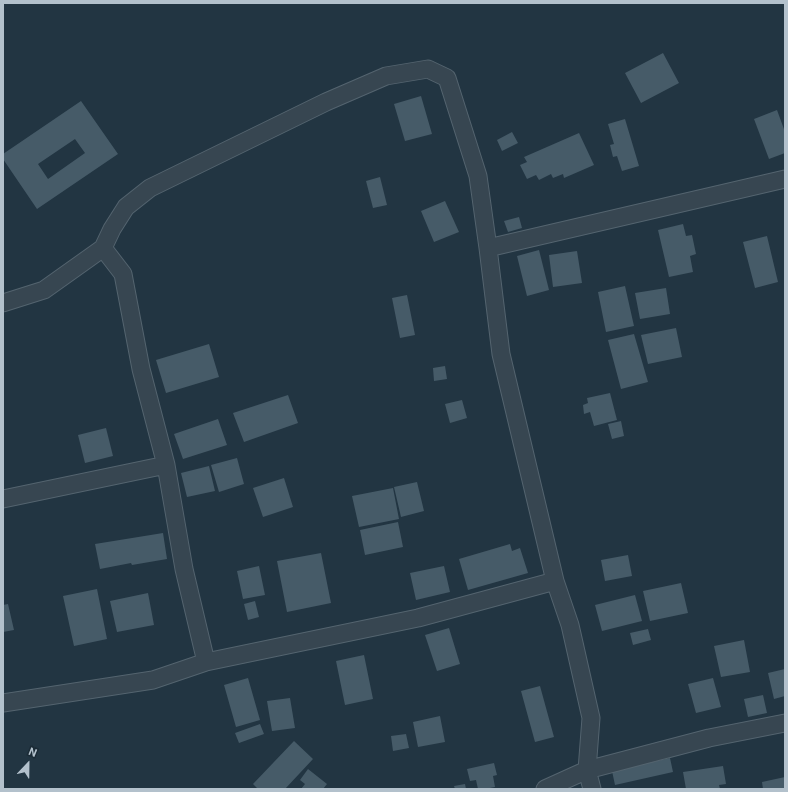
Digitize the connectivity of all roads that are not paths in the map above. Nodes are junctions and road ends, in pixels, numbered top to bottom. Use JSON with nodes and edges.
{"nodes":[{"id":1,"x":785,"y":179,"type":"edge"},
{"id":2,"x":103,"y":248,"type":"junction"},
{"id":3,"x":488,"y":248,"type":"junction"},
{"id":4,"x":3,"y":303,"type":"edge"},
{"id":5,"x":166,"y":465,"type":"junction"},
{"id":6,"x":3,"y":499,"type":"edge"},
{"id":7,"x":554,"y":581,"type":"junction"},
{"id":8,"x":206,"y":662,"type":"junction"},
{"id":9,"x":3,"y":703,"type":"edge"},
{"id":10,"x":785,"y":723,"type":"edge"},
{"id":11,"x":587,"y":770,"type":"junction"},
{"id":12,"x":545,"y":789,"type":"edge"},
{"id":13,"x":592,"y":789,"type":"edge"}],
"edges":[{"from":1,"to":3,"type":"street"},
{"from":2,"to":3,"type":"street"},
{"from":2,"to":4,"type":"street"},
{"from":2,"to":5,"type":"street"},
{"from":3,"to":7,"type":"street"},
{"from":5,"to":6,"type":"street"},
{"from":5,"to":8,"type":"street"},
{"from":7,"to":8,"type":"street"},
{"from":7,"to":11,"type":"street"},
{"from":8,"to":9,"type":"street"},
{"from":10,"to":11,"type":"street"},
{"from":11,"to":12,"type":"street"},
{"from":11,"to":13,"type":"street"}]}
